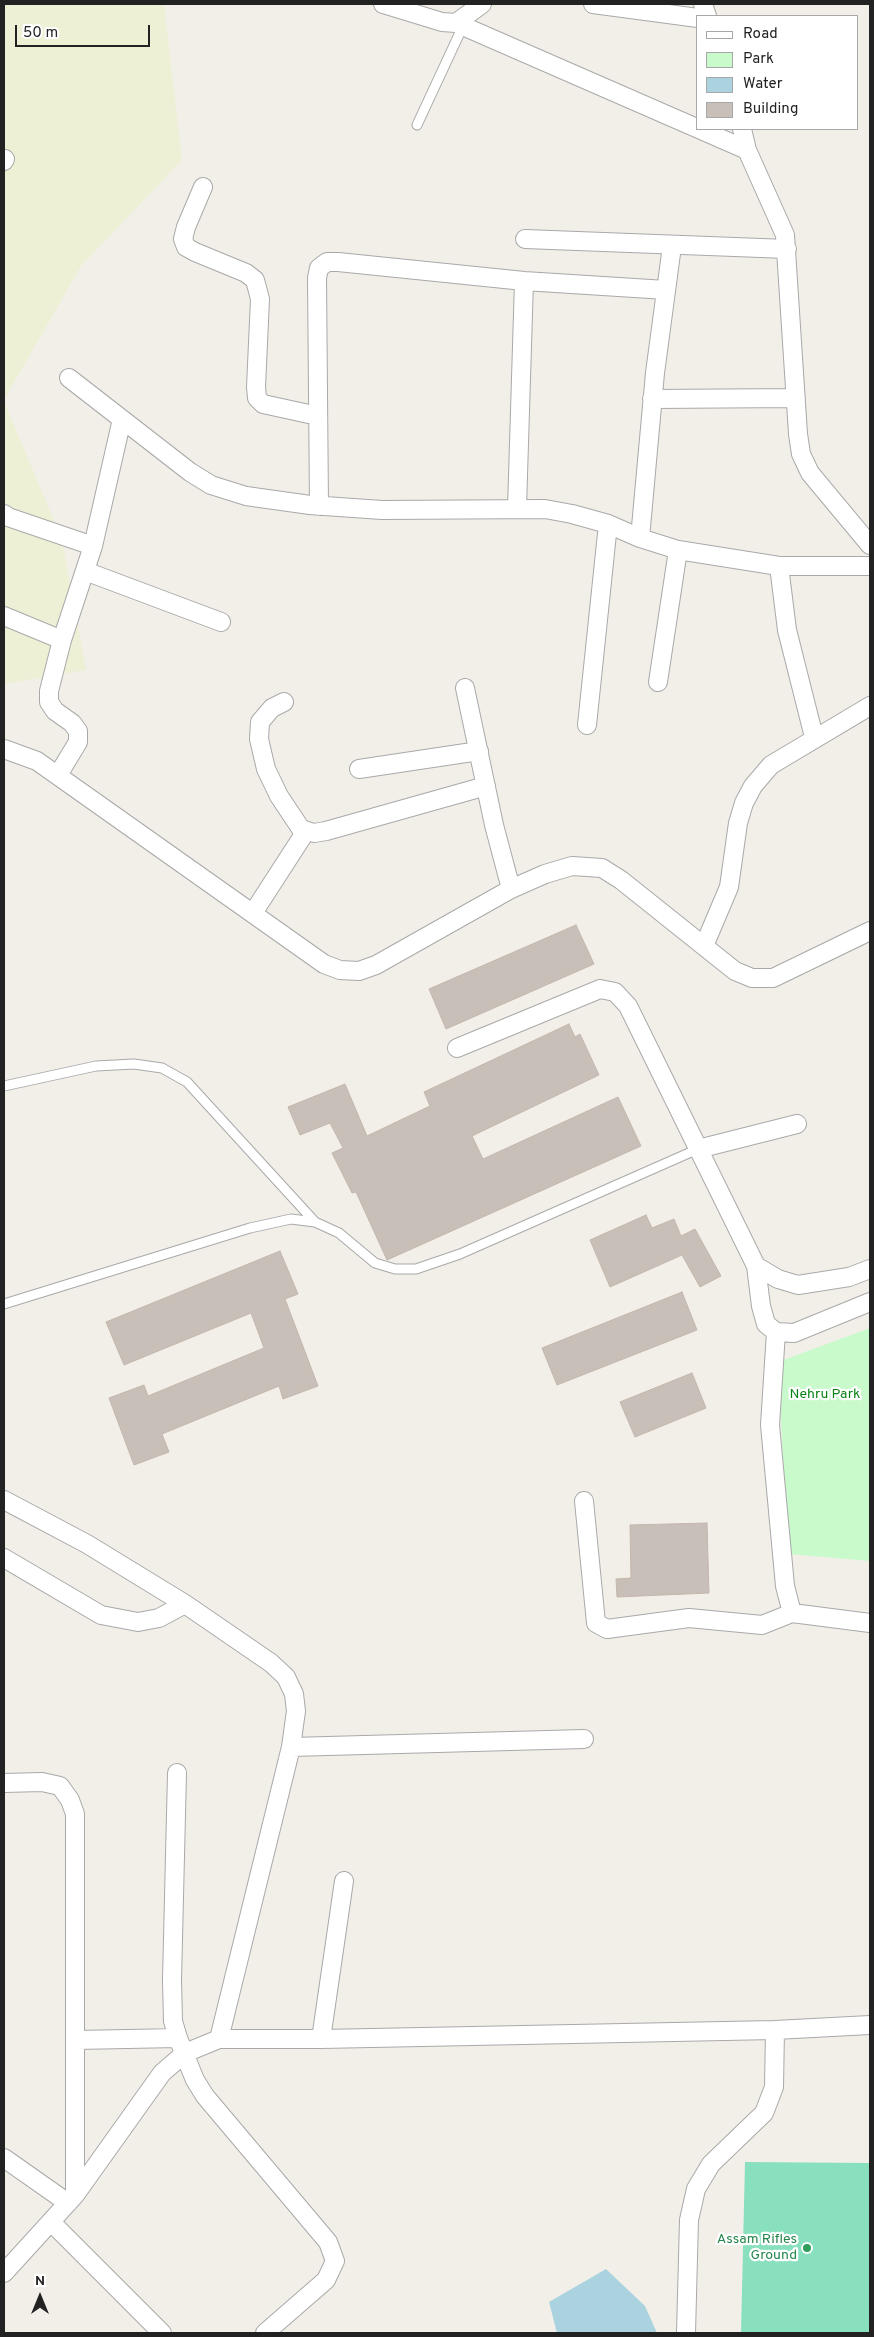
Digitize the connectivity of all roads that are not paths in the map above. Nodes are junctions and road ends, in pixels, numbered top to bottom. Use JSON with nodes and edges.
{"nodes":[{"id":1,"x":383,"y":4,"type":"edge"},
{"id":2,"x":482,"y":4,"type":"edge"},
{"id":3,"x":593,"y":4,"type":"edge"},
{"id":4,"x":696,"y":18,"type":"edge"},
{"id":5,"x":459,"y":25,"type":"junction"},
{"id":6,"x":417,"y":125,"type":"dead end"},
{"id":7,"x":696,"y":128,"type":"edge"},
{"id":8,"x":701,"y":130,"type":"edge"},
{"id":9,"x":742,"y":130,"type":"edge"},
{"id":10,"x":747,"y":150,"type":"junction"},
{"id":11,"x":203,"y":187,"type":"dead end"},
{"id":12,"x":526,"y":239,"type":"dead end"},
{"id":13,"x":672,"y":246,"type":"junction"},
{"id":14,"x":787,"y":249,"type":"junction"},
{"id":15,"x":524,"y":281,"type":"junction"},
{"id":16,"x":666,"y":290,"type":"junction"},
{"id":17,"x":69,"y":378,"type":"dead end"},
{"id":18,"x":796,"y":398,"type":"junction"},
{"id":19,"x":652,"y":399,"type":"junction"},
{"id":20,"x":318,"y":416,"type":"junction"},
{"id":21,"x":122,"y":419,"type":"junction"},
{"id":22,"x":319,"y":506,"type":"junction"},
{"id":23,"x":517,"y":508,"type":"junction"},
{"id":24,"x":4,"y":514,"type":"edge"},
{"id":25,"x":608,"y":524,"type":"junction"},
{"id":26,"x":640,"y":538,"type":"junction"},
{"id":27,"x":870,"y":545,"type":"edge"},
{"id":28,"x":93,"y":546,"type":"junction"},
{"id":29,"x":678,"y":550,"type":"junction"},
{"id":30,"x":778,"y":566,"type":"junction"},
{"id":31,"x":870,"y":566,"type":"edge"},
{"id":32,"x":85,"y":571,"type":"junction"},
{"id":33,"x":4,"y":616,"type":"edge"},
{"id":34,"x":221,"y":622,"type":"dead end"},
{"id":35,"x":62,"y":640,"type":"junction"},
{"id":36,"x":658,"y":682,"type":"dead end"},
{"id":37,"x":465,"y":688,"type":"dead end"},
{"id":38,"x":284,"y":702,"type":"dead end"},
{"id":39,"x":870,"y":706,"type":"edge"},
{"id":40,"x":587,"y":725,"type":"dead end"},
{"id":41,"x":814,"y":737,"type":"junction"},
{"id":42,"x":4,"y":749,"type":"edge"},
{"id":43,"x":479,"y":751,"type":"junction"},
{"id":44,"x":358,"y":769,"type":"dead end"},
{"id":45,"x":58,"y":775,"type":"junction"},
{"id":46,"x":486,"y":786,"type":"junction"},
{"id":47,"x":306,"y":831,"type":"junction"},
{"id":48,"x":511,"y":889,"type":"junction"},
{"id":49,"x":253,"y":913,"type":"junction"},
{"id":50,"x":870,"y":931,"type":"edge"},
{"id":51,"x":704,"y":946,"type":"junction"},
{"id":52,"x":457,"y":1048,"type":"dead end"},
{"id":53,"x":4,"y":1086,"type":"edge"},
{"id":54,"x":797,"y":1124,"type":"dead end"},
{"id":55,"x":698,"y":1149,"type":"junction"},
{"id":56,"x":315,"y":1222,"type":"junction"},
{"id":57,"x":756,"y":1266,"type":"junction"},
{"id":58,"x":870,"y":1269,"type":"edge"},
{"id":59,"x":870,"y":1302,"type":"edge"},
{"id":60,"x":4,"y":1304,"type":"edge"},
{"id":61,"x":776,"y":1332,"type":"junction"},
{"id":62,"x":4,"y":1500,"type":"edge"},
{"id":63,"x":584,"y":1501,"type":"dead end"},
{"id":64,"x":4,"y":1558,"type":"edge"},
{"id":65,"x":185,"y":1604,"type":"junction"},
{"id":66,"x":792,"y":1613,"type":"junction"},
{"id":67,"x":870,"y":1623,"type":"edge"},
{"id":68,"x":584,"y":1739,"type":"dead end"},
{"id":69,"x":291,"y":1747,"type":"junction"},
{"id":70,"x":177,"y":1773,"type":"dead end"},
{"id":71,"x":4,"y":1783,"type":"edge"},
{"id":72,"x":344,"y":1881,"type":"dead end"},
{"id":73,"x":870,"y":2025,"type":"edge"},
{"id":74,"x":776,"y":2030,"type":"junction"},
{"id":75,"x":219,"y":2039,"type":"junction"},
{"id":76,"x":321,"y":2039,"type":"junction"},
{"id":77,"x":76,"y":2040,"type":"junction"},
{"id":78,"x":181,"y":2046,"type":"junction"},
{"id":79,"x":4,"y":2158,"type":"edge"},
{"id":80,"x":71,"y":2199,"type":"junction"},
{"id":81,"x":52,"y":2223,"type":"junction"},
{"id":82,"x":4,"y":2273,"type":"edge"},
{"id":83,"x":162,"y":2333,"type":"edge"},
{"id":84,"x":265,"y":2333,"type":"edge"},
{"id":85,"x":686,"y":2333,"type":"edge"}],
"edges":[{"from":1,"to":5,"type":"street"},
{"from":2,"to":5,"type":"street"},
{"from":3,"to":4,"type":"street"},
{"from":5,"to":6,"type":"lane"},
{"from":5,"to":7,"type":"street"},
{"from":8,"to":10,"type":"street"},
{"from":9,"to":10,"type":"street"},
{"from":10,"to":14,"type":"street"},
{"from":11,"to":20,"type":"street"},
{"from":12,"to":13,"type":"street"},
{"from":13,"to":14,"type":"street"},
{"from":13,"to":16,"type":"street"},
{"from":14,"to":18,"type":"street"},
{"from":15,"to":16,"type":"street"},
{"from":15,"to":20,"type":"street"},
{"from":15,"to":23,"type":"street"},
{"from":16,"to":19,"type":"street"},
{"from":17,"to":21,"type":"street"},
{"from":18,"to":19,"type":"street"},
{"from":18,"to":27,"type":"street"},
{"from":19,"to":26,"type":"street"},
{"from":20,"to":22,"type":"street"},
{"from":21,"to":22,"type":"street"},
{"from":21,"to":28,"type":"street"},
{"from":22,"to":23,"type":"street"},
{"from":23,"to":25,"type":"street"},
{"from":24,"to":28,"type":"street"},
{"from":25,"to":26,"type":"street"},
{"from":25,"to":40,"type":"street"},
{"from":26,"to":29,"type":"street"},
{"from":28,"to":32,"type":"street"},
{"from":29,"to":30,"type":"street"},
{"from":29,"to":36,"type":"street"},
{"from":30,"to":31,"type":"street"},
{"from":30,"to":41,"type":"street"},
{"from":32,"to":34,"type":"street"},
{"from":32,"to":35,"type":"street"},
{"from":33,"to":35,"type":"street"},
{"from":35,"to":45,"type":"street"},
{"from":37,"to":43,"type":"street"},
{"from":38,"to":47,"type":"street"},
{"from":39,"to":41,"type":"street"},
{"from":41,"to":51,"type":"street"},
{"from":42,"to":45,"type":"street"},
{"from":43,"to":44,"type":"street"},
{"from":43,"to":46,"type":"street"},
{"from":45,"to":49,"type":"street"},
{"from":46,"to":47,"type":"street"},
{"from":46,"to":48,"type":"street"},
{"from":47,"to":49,"type":"street"},
{"from":48,"to":49,"type":"street"},
{"from":48,"to":51,"type":"street"},
{"from":50,"to":51,"type":"street"},
{"from":52,"to":55,"type":"street"},
{"from":53,"to":56,"type":"lane"},
{"from":54,"to":55,"type":"street"},
{"from":55,"to":56,"type":"lane"},
{"from":55,"to":57,"type":"street"},
{"from":56,"to":60,"type":"lane"},
{"from":57,"to":58,"type":"street"},
{"from":57,"to":61,"type":"street"},
{"from":59,"to":61,"type":"street"},
{"from":61,"to":66,"type":"street"},
{"from":62,"to":65,"type":"street"},
{"from":63,"to":66,"type":"street"},
{"from":64,"to":65,"type":"street"},
{"from":65,"to":69,"type":"street"},
{"from":66,"to":67,"type":"street"},
{"from":68,"to":69,"type":"street"},
{"from":69,"to":75,"type":"street"},
{"from":70,"to":78,"type":"street"},
{"from":71,"to":77,"type":"street"},
{"from":72,"to":76,"type":"street"},
{"from":73,"to":74,"type":"street"},
{"from":74,"to":76,"type":"street"},
{"from":74,"to":85,"type":"street"},
{"from":75,"to":76,"type":"street"},
{"from":75,"to":78,"type":"street"},
{"from":77,"to":78,"type":"street"},
{"from":77,"to":80,"type":"street"},
{"from":78,"to":80,"type":"street"},
{"from":78,"to":84,"type":"street"},
{"from":79,"to":80,"type":"street"},
{"from":80,"to":81,"type":"street"},
{"from":81,"to":82,"type":"street"},
{"from":81,"to":83,"type":"street"}]}
